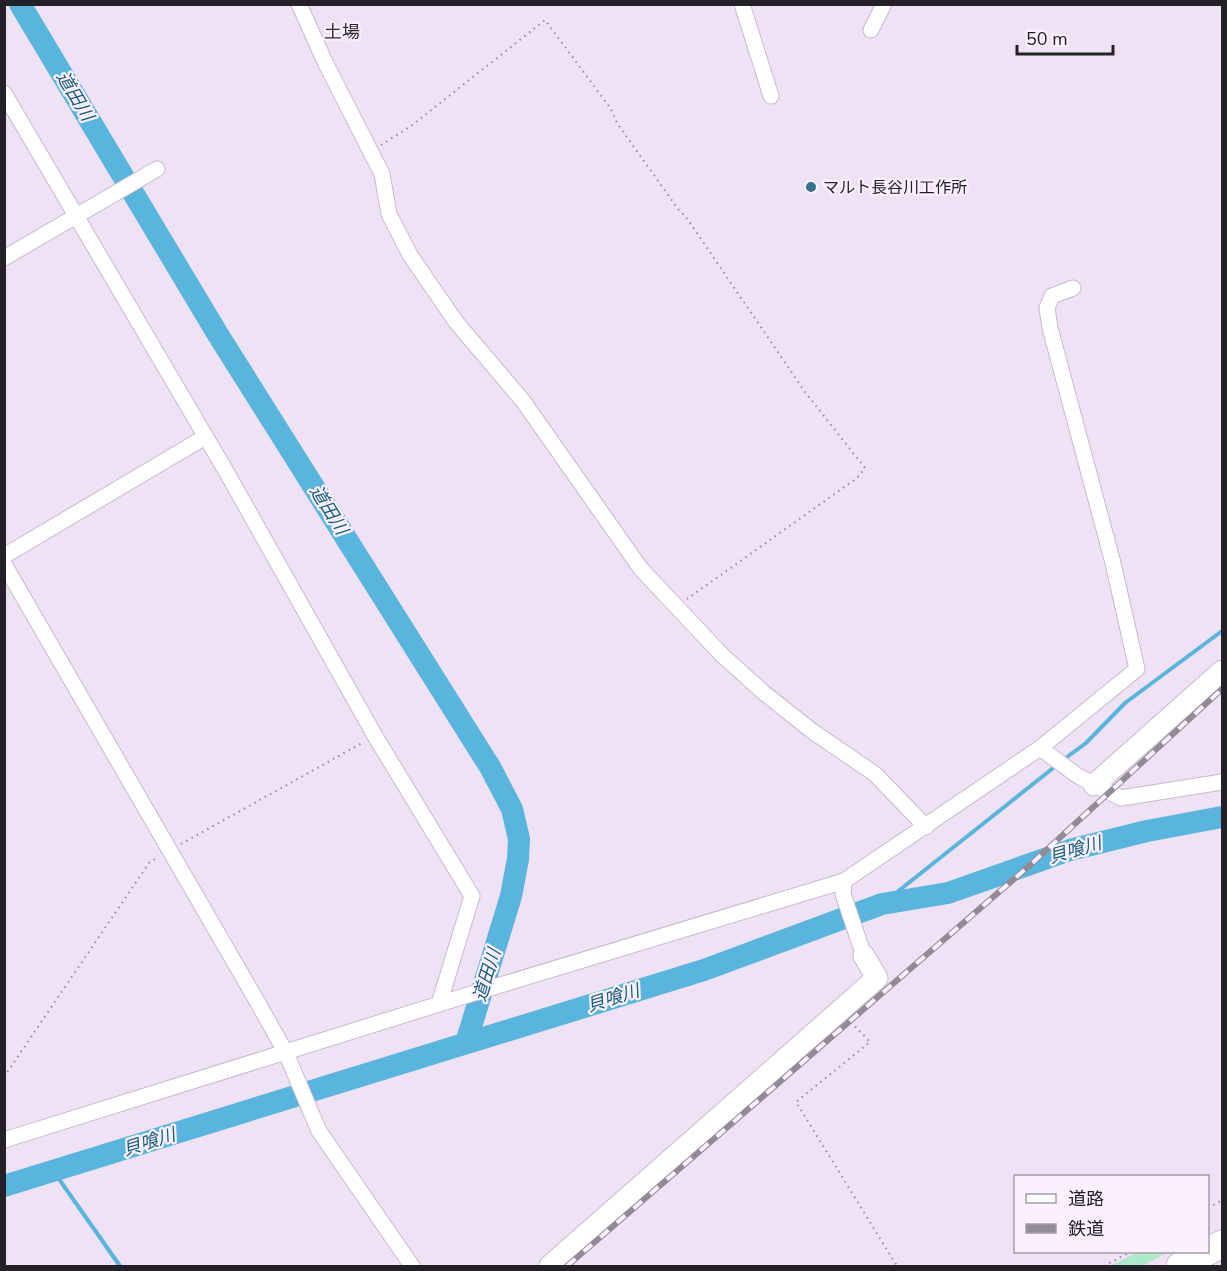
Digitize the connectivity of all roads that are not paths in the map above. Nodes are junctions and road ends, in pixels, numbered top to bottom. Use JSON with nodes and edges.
{"nodes":[{"id":1,"x":299,"y":4,"type":"edge"},
{"id":2,"x":742,"y":4,"type":"edge"},
{"id":3,"x":884,"y":4,"type":"edge"},
{"id":4,"x":871,"y":30,"type":"dead end"},
{"id":5,"x":4,"y":93,"type":"edge"},
{"id":6,"x":771,"y":96,"type":"dead end"},
{"id":7,"x":157,"y":169,"type":"dead end"},
{"id":8,"x":77,"y":217,"type":"junction"},
{"id":9,"x":4,"y":258,"type":"edge"},
{"id":10,"x":1073,"y":288,"type":"dead end"},
{"id":11,"x":205,"y":437,"type":"junction"},
{"id":12,"x":4,"y":556,"type":"edge"},
{"id":13,"x":4,"y":564,"type":"edge"},
{"id":14,"x":1222,"y":671,"type":"edge"},
{"id":15,"x":1044,"y":752,"type":"junction"},
{"id":16,"x":1086,"y":780,"type":"junction"},
{"id":17,"x":1222,"y":782,"type":"edge"},
{"id":18,"x":926,"y":826,"type":"junction"},
{"id":19,"x":844,"y":888,"type":"junction"},
{"id":20,"x":864,"y":956,"type":"joint"},
{"id":21,"x":443,"y":1003,"type":"junction"},
{"id":22,"x":287,"y":1056,"type":"junction"},
{"id":23,"x":4,"y":1140,"type":"edge"},
{"id":24,"x":1205,"y":1253,"type":"edge"},
{"id":25,"x":412,"y":1266,"type":"edge"},
{"id":26,"x":550,"y":1266,"type":"edge"},
{"id":27,"x":1180,"y":1266,"type":"edge"}],
"edges":[{"from":1,"to":18,"type":"street"},
{"from":2,"to":6,"type":"street"},
{"from":3,"to":4,"type":"street"},
{"from":5,"to":8,"type":"street"},
{"from":7,"to":8,"type":"street"},
{"from":8,"to":9,"type":"street"},
{"from":8,"to":11,"type":"street"},
{"from":10,"to":15,"type":"street"},
{"from":11,"to":12,"type":"street"},
{"from":11,"to":21,"type":"street"},
{"from":13,"to":22,"type":"street"},
{"from":14,"to":16,"type":"street"},
{"from":15,"to":16,"type":"street"},
{"from":15,"to":18,"type":"street"},
{"from":16,"to":17,"type":"street"},
{"from":18,"to":19,"type":"street"},
{"from":19,"to":20,"type":"street"},
{"from":19,"to":21,"type":"street"},
{"from":20,"to":26,"type":"street"},
{"from":21,"to":22,"type":"street"},
{"from":22,"to":23,"type":"street"},
{"from":22,"to":25,"type":"street"},
{"from":24,"to":27,"type":"highway"}]}
